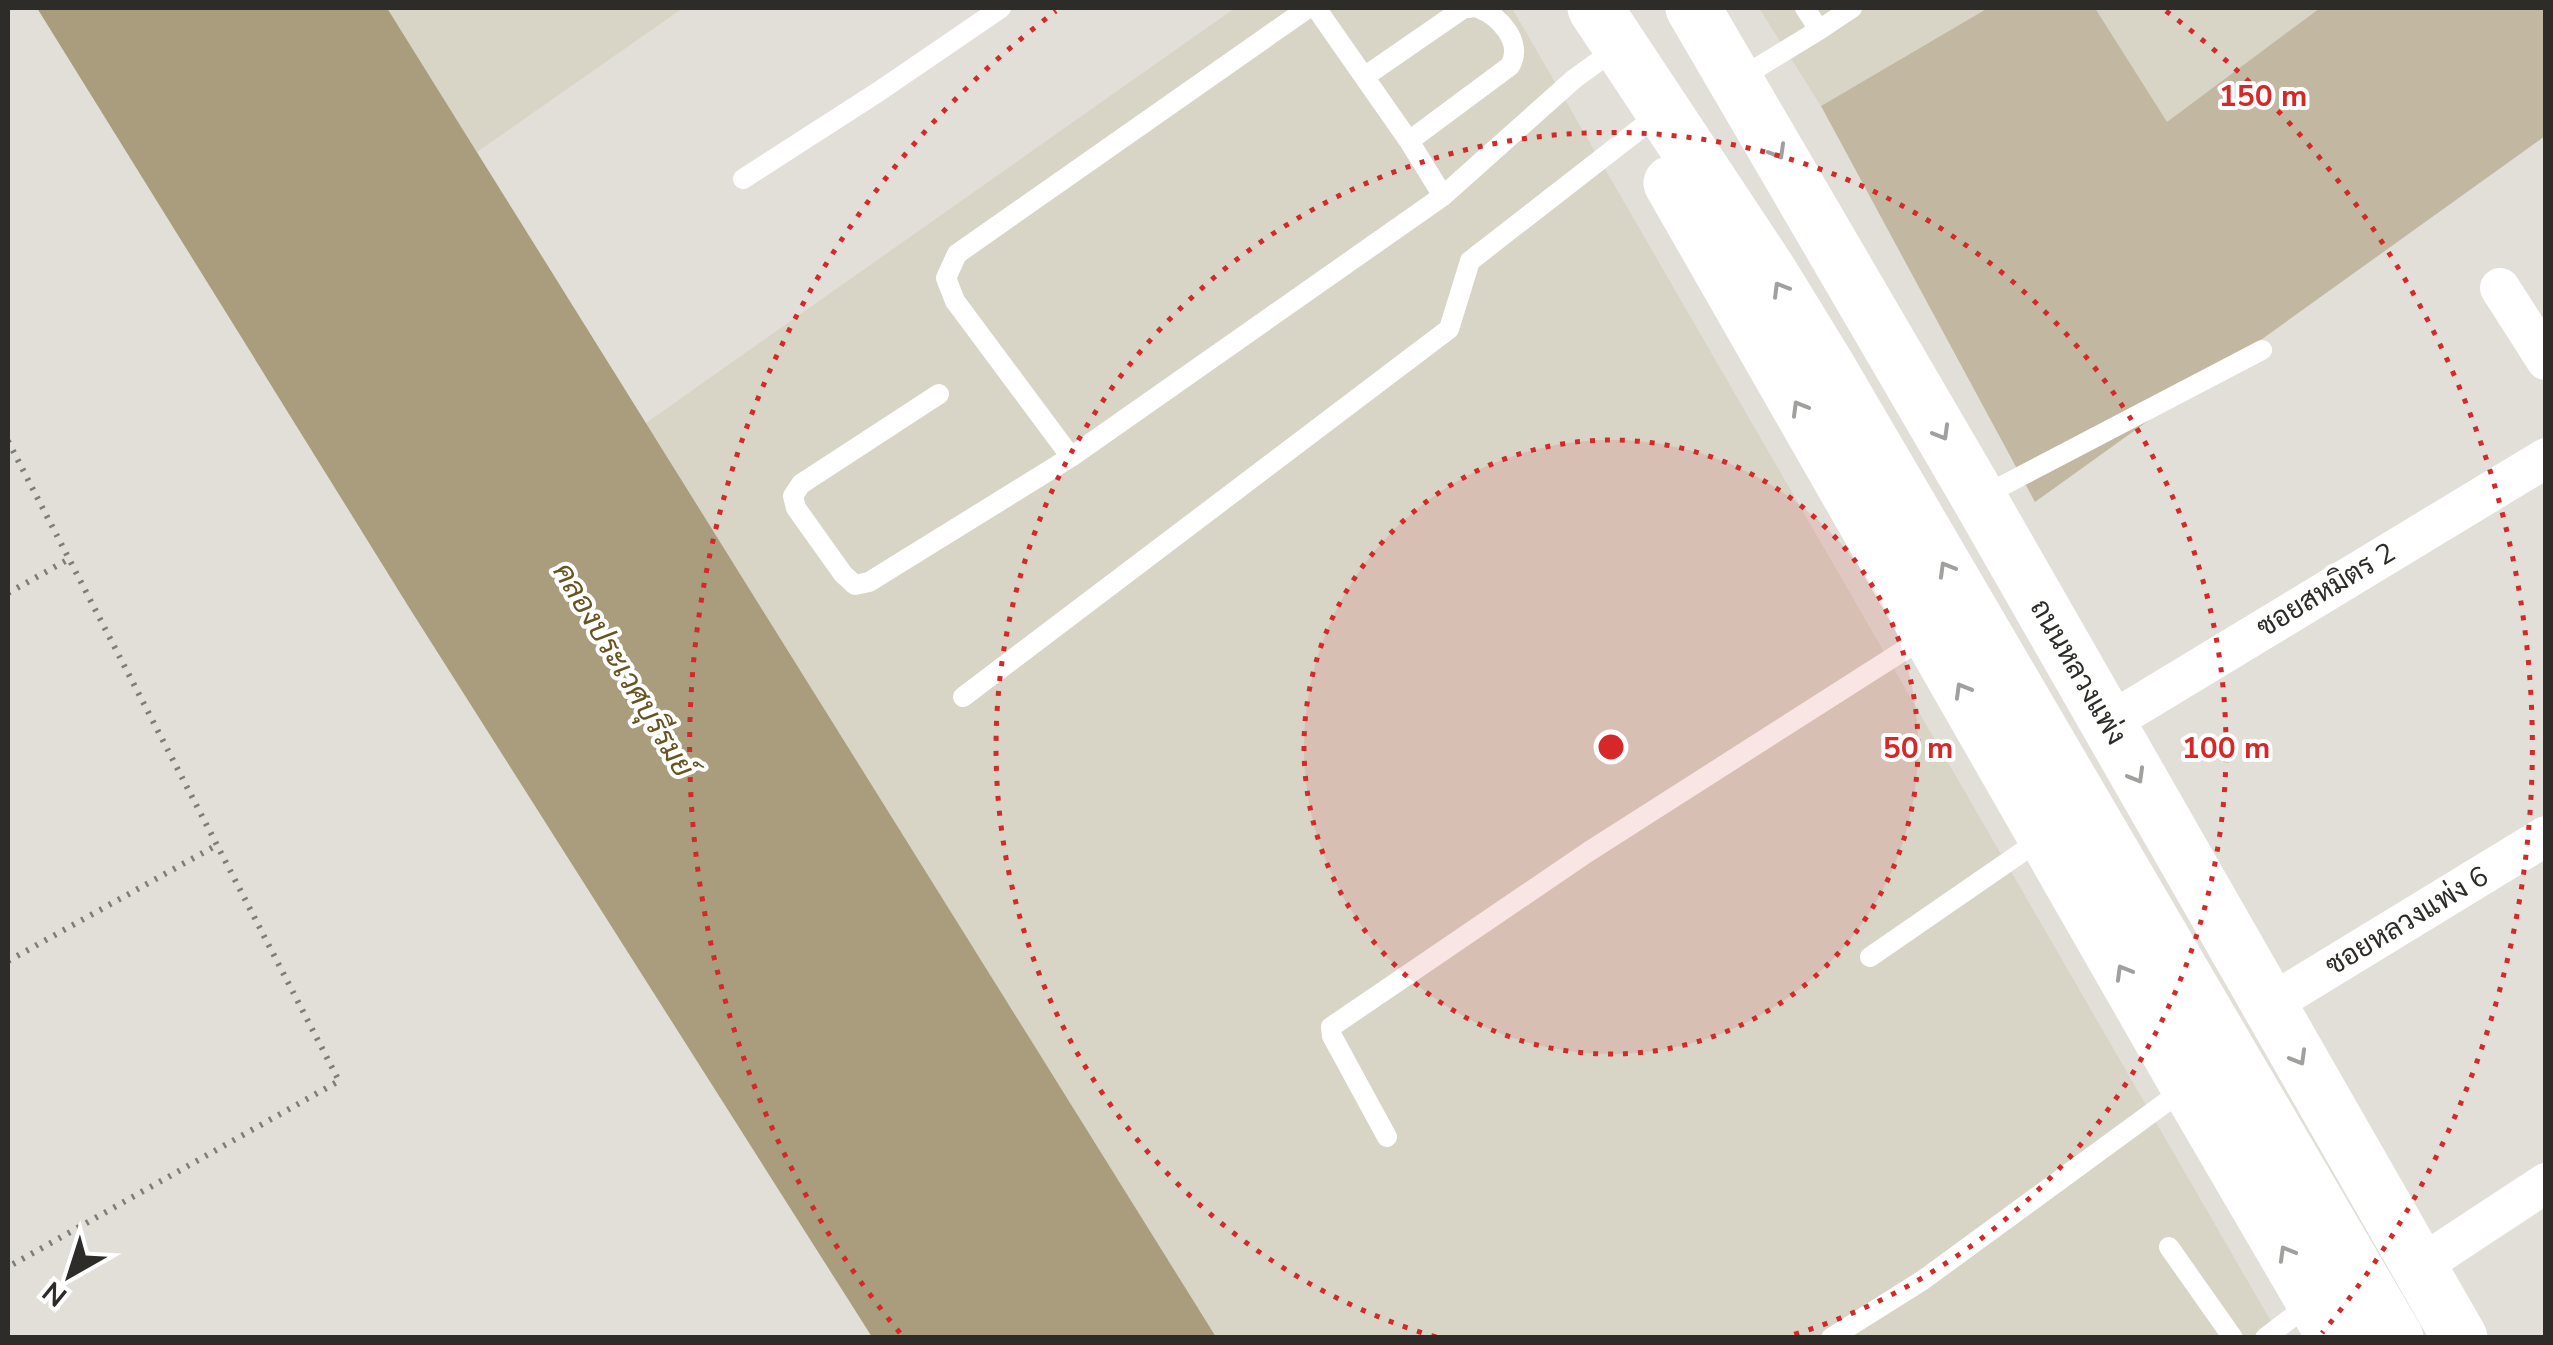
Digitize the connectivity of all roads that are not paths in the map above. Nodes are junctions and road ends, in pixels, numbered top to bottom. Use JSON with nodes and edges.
{"nodes":[{"id":1,"x":1001,"y":8,"type":"edge"},
{"id":2,"x":1312,"y":8,"type":"edge"},
{"id":3,"x":1474,"y":8,"type":"edge"},
{"id":4,"x":1578,"y":8,"type":"edge"},
{"id":5,"x":1693,"y":8,"type":"edge"},
{"id":6,"x":1805,"y":8,"type":"edge"},
{"id":7,"x":1852,"y":8,"type":"edge"},
{"id":8,"x":1820,"y":30,"type":"junction"},
{"id":9,"x":1599,"y":33,"type":"edge"},
{"id":10,"x":1364,"y":76,"type":"junction"},
{"id":11,"x":1737,"y":80,"type":"junction"},
{"id":12,"x":1640,"y":128,"type":"junction"},
{"id":13,"x":1409,"y":141,"type":"junction"},
{"id":14,"x":744,"y":178,"type":"dead end"},
{"id":15,"x":1443,"y":196,"type":"junction"},
{"id":16,"x":2500,"y":288,"type":"dead end"},
{"id":17,"x":2262,"y":350,"type":"dead end"},
{"id":18,"x":2546,"y":360,"type":"edge"},
{"id":19,"x":939,"y":394,"type":"dead end"},
{"id":20,"x":1071,"y":457,"type":"junction"},
{"id":21,"x":2546,"y":458,"type":"edge"},
{"id":22,"x":1979,"y":498,"type":"junction"},
{"id":23,"x":1930,"y":634,"type":"junction"},
{"id":24,"x":963,"y":697,"type":"dead end"},
{"id":25,"x":2107,"y":724,"type":"junction"},
{"id":26,"x":2045,"y":836,"type":"junction"},
{"id":27,"x":2546,"y":836,"type":"edge"},
{"id":28,"x":1870,"y":956,"type":"dead end"},
{"id":29,"x":2269,"y":1005,"type":"junction"},
{"id":30,"x":2188,"y":1086,"type":"junction"},
{"id":31,"x":1388,"y":1137,"type":"dead end"},
{"id":32,"x":2546,"y":1183,"type":"edge"},
{"id":33,"x":2169,"y":1247,"type":"dead end"},
{"id":34,"x":2420,"y":1266,"type":"junction"},
{"id":35,"x":2324,"y":1319,"type":"edge"},
{"id":36,"x":1831,"y":1338,"type":"edge"},
{"id":37,"x":2233,"y":1338,"type":"edge"},
{"id":38,"x":2265,"y":1338,"type":"edge"},
{"id":39,"x":2396,"y":1338,"type":"edge"},
{"id":40,"x":2460,"y":1338,"type":"edge"}],
"edges":[{"from":1,"to":14,"type":"lane"},
{"from":2,"to":10,"type":"lane"},
{"from":2,"to":20,"type":"lane"},
{"from":3,"to":10,"type":"lane"},
{"from":3,"to":13,"type":"lane"},
{"from":4,"to":9,"type":"main road"},
{"from":5,"to":11,"type":"main road","name":"ถนนหลวงแพ่ง"},
{"from":6,"to":8,"type":"lane"},
{"from":7,"to":8,"type":"lane"},
{"from":8,"to":11,"type":"lane"},
{"from":9,"to":12,"type":"main road"},
{"from":9,"to":15,"type":"lane"},
{"from":39,"to":9,"type":"main road","one_way":true},
{"from":10,"to":13,"type":"lane"},
{"from":11,"to":22,"type":"main road","name":"ถนนหลวงแพ่ง","one_way":true},
{"from":23,"to":12,"type":"main road","one_way":true},
{"from":12,"to":24,"type":"lane"},
{"from":13,"to":15,"type":"lane"},
{"from":15,"to":20,"type":"lane"},
{"from":16,"to":18,"type":"street"},
{"from":17,"to":22,"type":"lane"},
{"from":19,"to":20,"type":"lane"},
{"from":21,"to":25,"type":"street","name":"ซอยสหมิตร 2"},
{"from":22,"to":25,"type":"main road","name":"ถนนหลวงแพ่ง"},
{"from":26,"to":23,"type":"main road","one_way":true},
{"from":23,"to":31,"type":"lane"},
{"from":25,"to":29,"type":"main road","name":"ถนนหลวงแพ่ง","one_way":true},
{"from":26,"to":28,"type":"lane"},
{"from":30,"to":26,"type":"main road","one_way":true},
{"from":27,"to":29,"type":"street","name":"ซอยหลวงแพ่ง 6"},
{"from":29,"to":34,"type":"main road","name":"ถนนหลวงแพ่ง","one_way":true},
{"from":35,"to":30,"type":"main road","one_way":true},
{"from":30,"to":36,"type":"lane"},
{"from":32,"to":34,"type":"street"},
{"from":33,"to":37,"type":"lane"},
{"from":34,"to":40,"type":"main road","name":"ถนนหลวงแพ่ง"},
{"from":35,"to":38,"type":"lane"}]}
